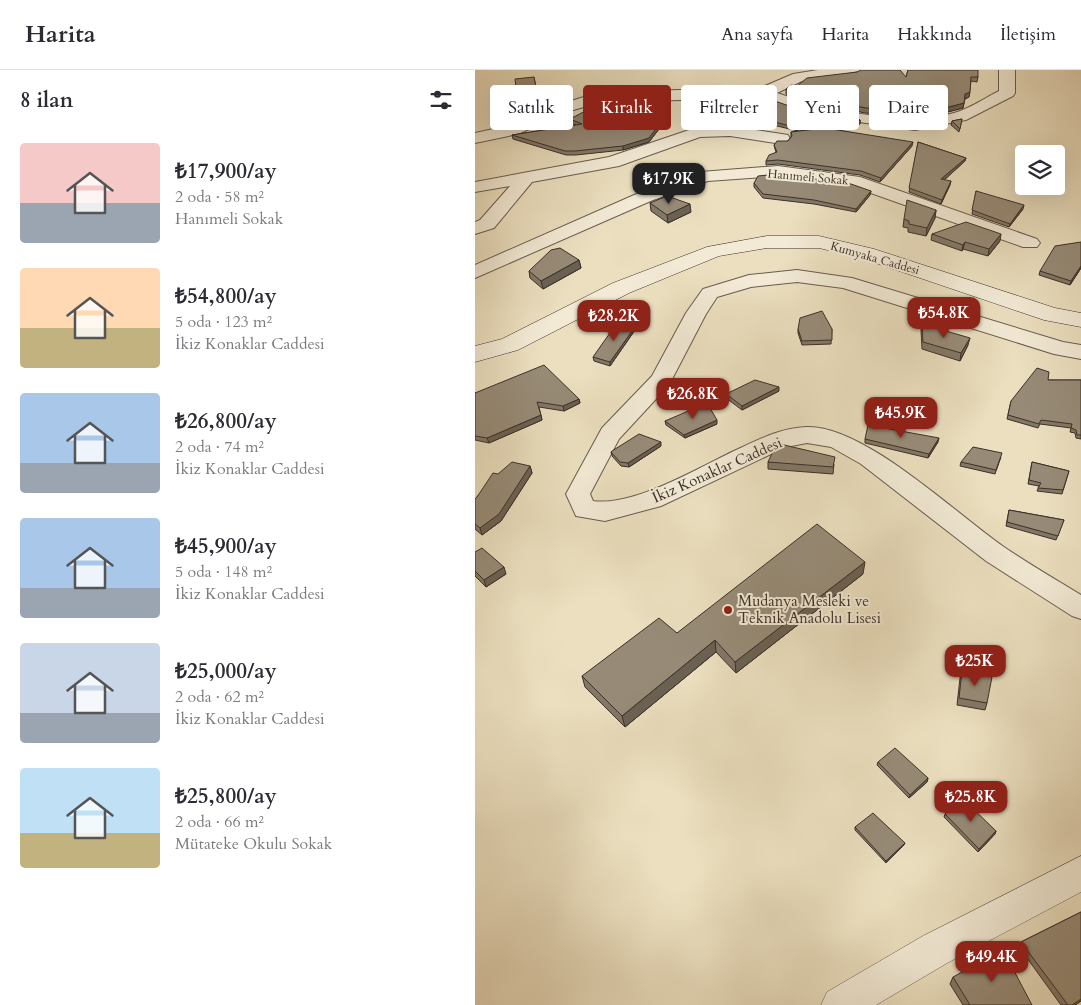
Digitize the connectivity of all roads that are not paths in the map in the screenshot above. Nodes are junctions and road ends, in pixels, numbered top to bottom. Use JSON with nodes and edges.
{"nodes":[{"id":1,"x":857,"y":70,"type":"edge"},
{"id":2,"x":1007,"y":70,"type":"edge"},
{"id":3,"x":777,"y":87,"type":"edge"},
{"id":4,"x":681,"y":95,"type":"edge"},
{"id":5,"x":777,"y":98,"type":"edge"},
{"id":6,"x":475,"y":138,"type":"edge"},
{"id":7,"x":782,"y":139,"type":"edge"},
{"id":8,"x":526,"y":178,"type":"junction"},
{"id":9,"x":475,"y":187,"type":"edge"},
{"id":10,"x":475,"y":228,"type":"edge"},
{"id":11,"x":1030,"y":243,"type":"dead end"},
{"id":12,"x":475,"y":272,"type":"edge"},
{"id":13,"x":1081,"y":320,"type":"edge"},
{"id":14,"x":1081,"y":352,"type":"edge"},
{"id":15,"x":475,"y":354,"type":"edge"},
{"id":16,"x":1081,"y":608,"type":"edge"},
{"id":17,"x":1081,"y":873,"type":"edge"},
{"id":18,"x":840,"y":1005,"type":"edge"}],
"edges":[{"from":1,"to":3,"type":"street"},
{"from":2,"to":5,"type":"street"},
{"from":4,"to":6,"type":"street"},
{"from":7,"to":8,"type":"street"},
{"from":8,"to":9,"type":"street"},
{"from":8,"to":10,"type":"street"},
{"from":11,"to":12,"type":"street","name":"Hanımeli Sokak"},
{"from":13,"to":15,"type":"main road","name":"Kumyaka Caddesi"},
{"from":14,"to":16,"type":"street","name":"İkiz Konaklar Caddesi"},
{"from":17,"to":18,"type":"main road"}]}
